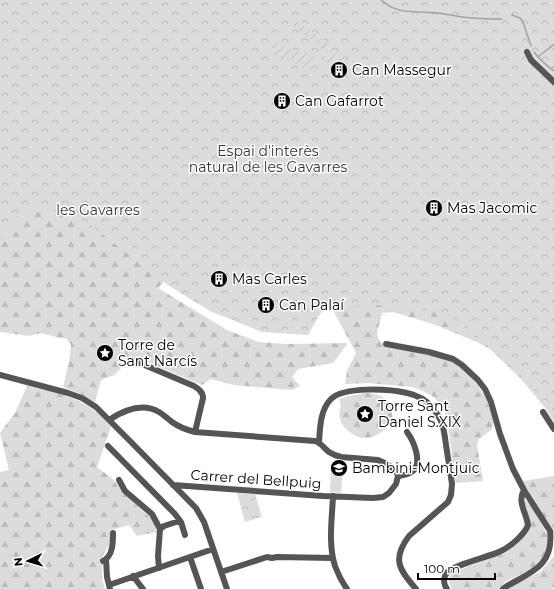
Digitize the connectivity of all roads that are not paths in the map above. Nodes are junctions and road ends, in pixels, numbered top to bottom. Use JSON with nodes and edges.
{"nodes":[{"id":1,"x":527,"y":52,"type":"dead end"},
{"id":2,"x":554,"y":82,"type":"edge"},
{"id":3,"x":386,"y":344,"type":"dead end"},
{"id":4,"x":135,"y":361,"type":"dead end"},
{"id":5,"x":0,"y":375,"type":"edge"},
{"id":6,"x":543,"y":412,"type":"dead end"},
{"id":7,"x":109,"y":420,"type":"junction"},
{"id":8,"x":554,"y":429,"type":"edge"},
{"id":9,"x":195,"y":432,"type":"junction"},
{"id":10,"x":407,"y":432,"type":"dead end"},
{"id":11,"x":319,"y":443,"type":"junction"},
{"id":12,"x":108,"y":446,"type":"dead end"},
{"id":13,"x":398,"y":476,"type":"junction"},
{"id":14,"x":119,"y":480,"type":"dead end"},
{"id":15,"x":173,"y":485,"type":"junction"},
{"id":16,"x":524,"y":490,"type":"junction"},
{"id":17,"x":333,"y":496,"type":"junction"},
{"id":18,"x":180,"y":521,"type":"junction"},
{"id":19,"x":160,"y":529,"type":"junction"},
{"id":20,"x":113,"y":533,"type":"dead end"},
{"id":21,"x":185,"y":535,"type":"dead end"},
{"id":22,"x":553,"y":547,"type":"edge"},
{"id":23,"x":214,"y":549,"type":"junction"},
{"id":24,"x":190,"y":557,"type":"junction"},
{"id":25,"x":332,"y":558,"type":"junction"},
{"id":26,"x":159,"y":568,"type":"junction"},
{"id":27,"x":222,"y":572,"type":"junction"},
{"id":28,"x":133,"y":576,"type":"junction"},
{"id":29,"x":110,"y":587,"type":"edge"},
{"id":30,"x":143,"y":589,"type":"edge"},
{"id":31,"x":201,"y":589,"type":"edge"},
{"id":32,"x":228,"y":589,"type":"edge"},
{"id":33,"x":347,"y":589,"type":"edge"},
{"id":34,"x":416,"y":589,"type":"edge"},
{"id":35,"x":447,"y":589,"type":"edge"},
{"id":36,"x":503,"y":589,"type":"edge"}],
"edges":[{"from":1,"to":2,"type":"street"},
{"from":3,"to":16,"type":"street"},
{"from":4,"to":9,"type":"street"},
{"from":5,"to":7,"type":"street"},
{"from":6,"to":8,"type":"street"},
{"from":7,"to":9,"type":"street"},
{"from":7,"to":15,"type":"street"},
{"from":9,"to":11,"type":"street"},
{"from":10,"to":13,"type":"street"},
{"from":11,"to":13,"type":"street"},
{"from":11,"to":34,"type":"street"},
{"from":12,"to":18,"type":"street"},
{"from":13,"to":17,"type":"street","name":"Carrer del Bellpuig"},
{"from":14,"to":19,"type":"street"},
{"from":15,"to":17,"type":"street","name":"Carrer del Bellpuig"},
{"from":15,"to":23,"type":"street"},
{"from":16,"to":22,"type":"street"},
{"from":16,"to":35,"type":"street"},
{"from":17,"to":25,"type":"street"},
{"from":18,"to":19,"type":"street"},
{"from":18,"to":21,"type":"street"},
{"from":19,"to":26,"type":"street"},
{"from":20,"to":29,"type":"street"},
{"from":22,"to":36,"type":"street"},
{"from":23,"to":24,"type":"street"},
{"from":23,"to":27,"type":"street"},
{"from":24,"to":26,"type":"street"},
{"from":24,"to":31,"type":"street"},
{"from":25,"to":27,"type":"street"},
{"from":25,"to":33,"type":"street"},
{"from":26,"to":28,"type":"street"},
{"from":27,"to":32,"type":"street"},
{"from":28,"to":29,"type":"street"},
{"from":28,"to":30,"type":"street"}]}
